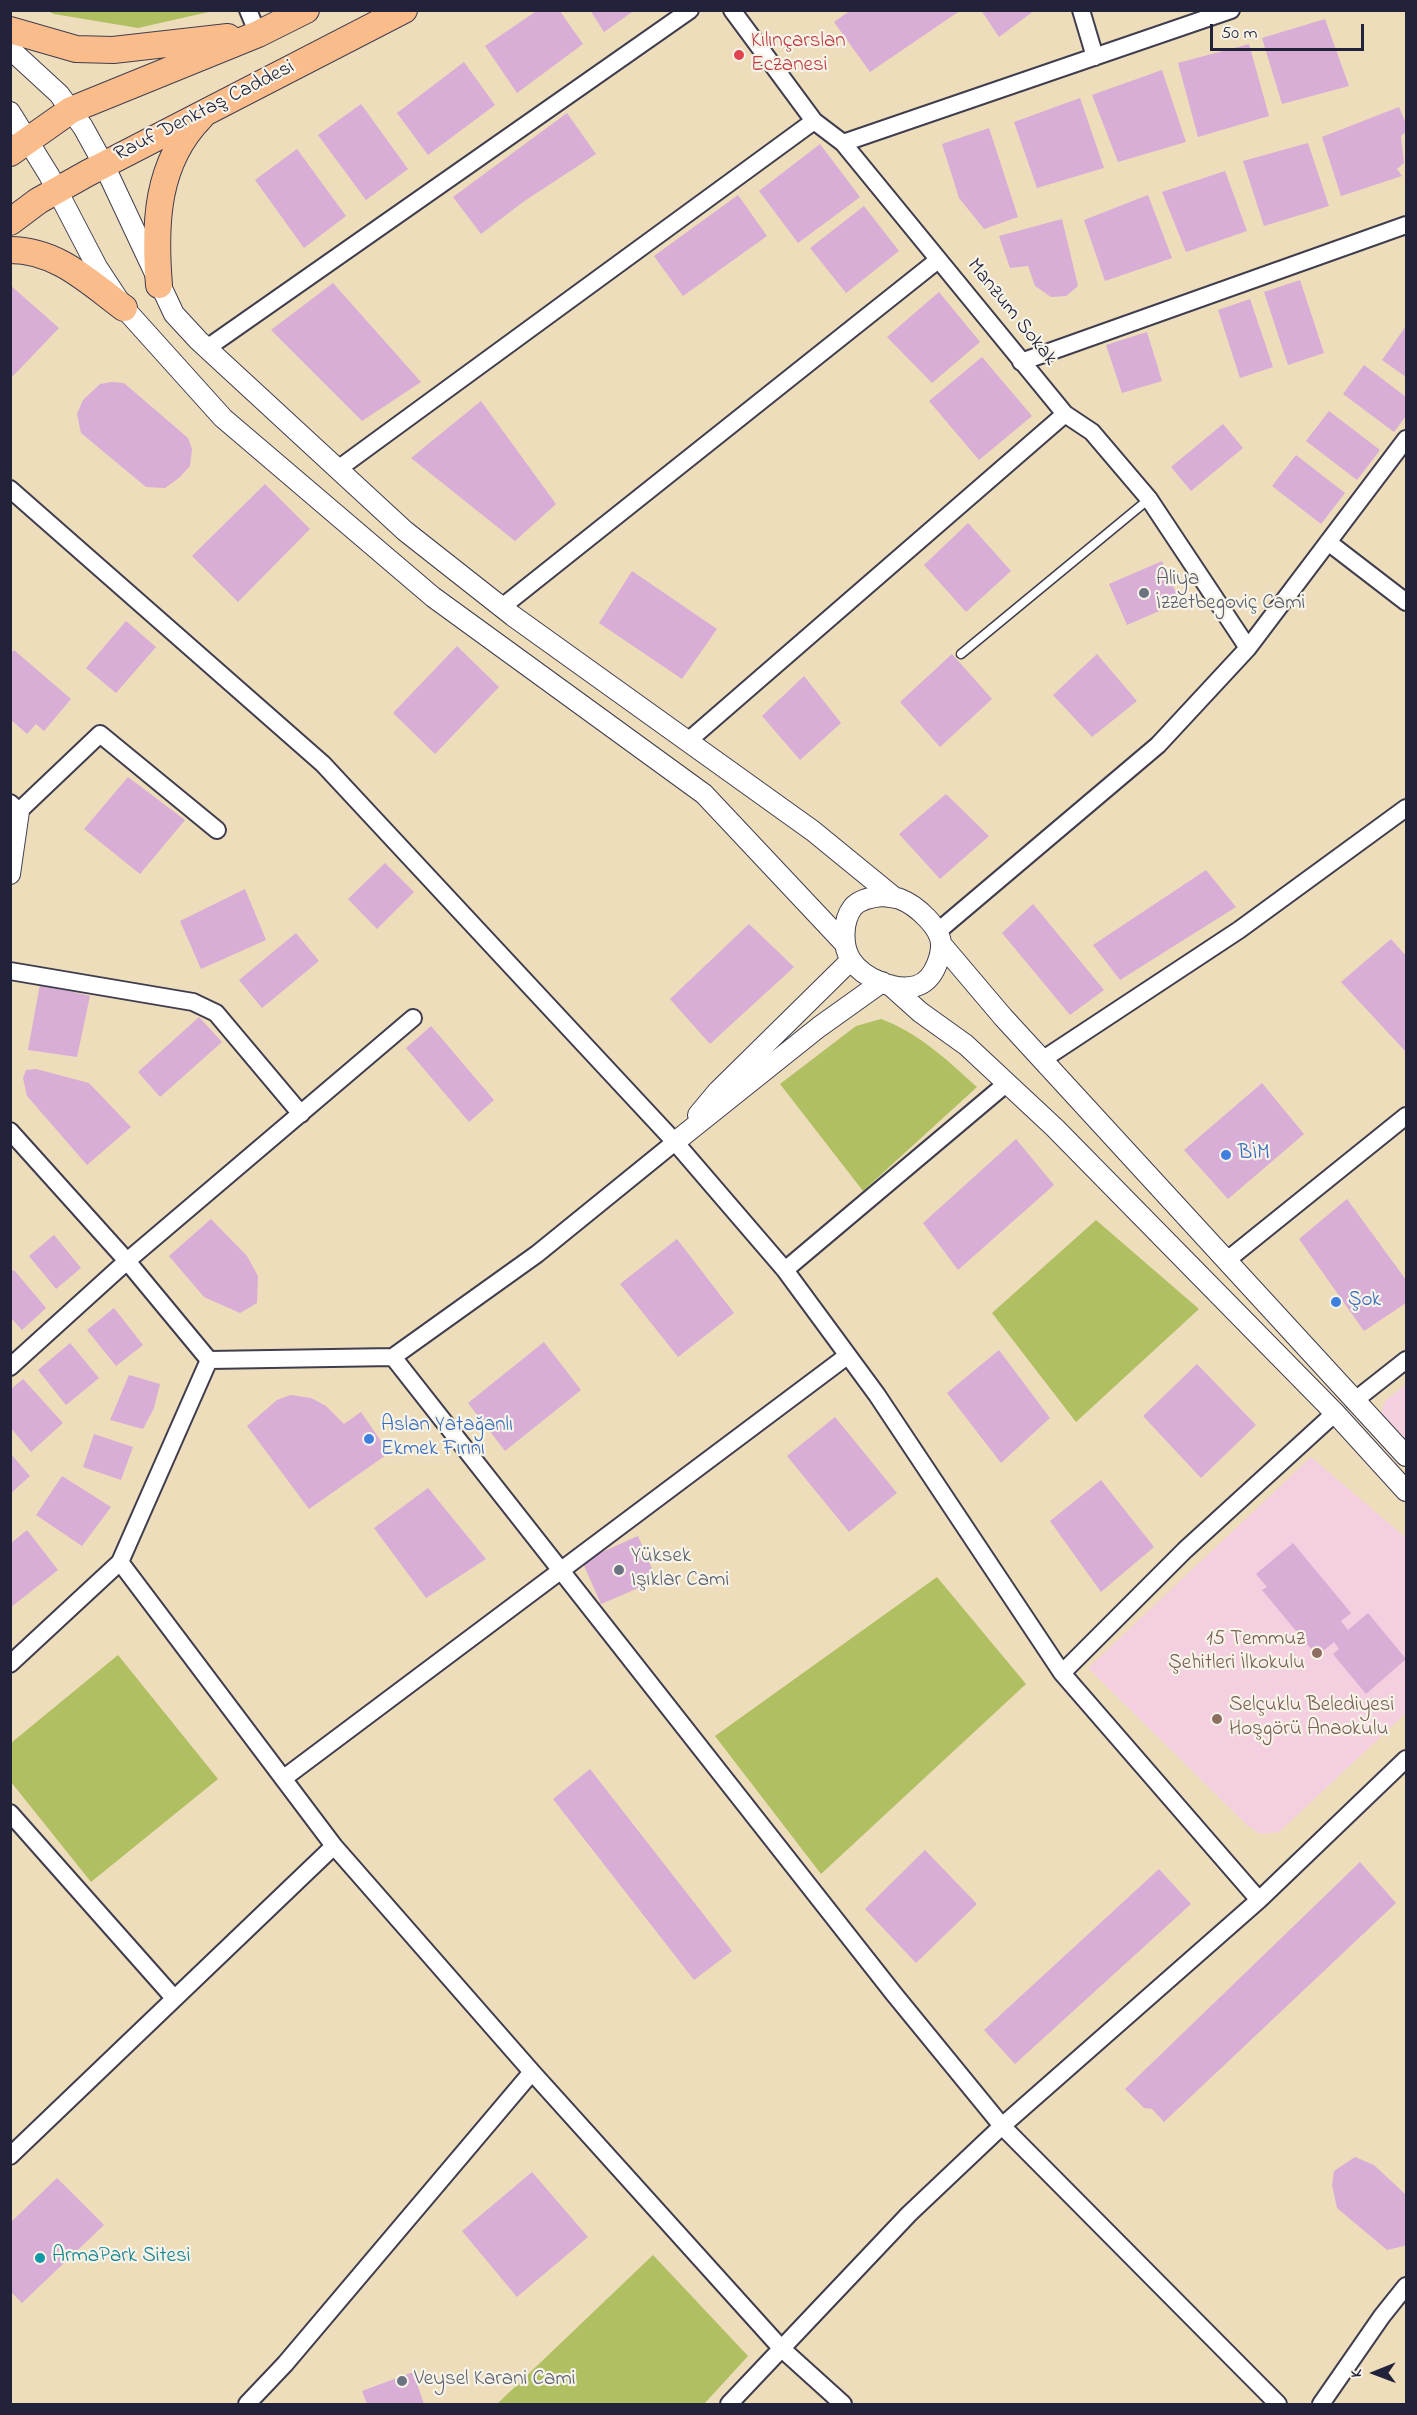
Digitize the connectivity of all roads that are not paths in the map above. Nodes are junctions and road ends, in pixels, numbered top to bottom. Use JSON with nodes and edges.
{"nodes":[{"id":1,"x":248,"y":10,"type":"edge"},
{"id":2,"x":306,"y":10,"type":"edge"},
{"id":3,"x":404,"y":10,"type":"edge"},
{"id":4,"x":690,"y":10,"type":"edge"},
{"id":5,"x":732,"y":10,"type":"edge"},
{"id":6,"x":1081,"y":10,"type":"edge"},
{"id":7,"x":1230,"y":10,"type":"edge"},
{"id":8,"x":10,"y":30,"type":"edge"},
{"id":9,"x":258,"y":34,"type":"junction"},
{"id":10,"x":10,"y":49,"type":"edge"},
{"id":11,"x":1095,"y":57,"type":"junction"},
{"id":12,"x":71,"y":110,"type":"junction"},
{"id":13,"x":207,"y":110,"type":"junction"},
{"id":14,"x":10,"y":112,"type":"edge"},
{"id":15,"x":814,"y":121,"type":"junction"},
{"id":16,"x":843,"y":143,"type":"junction"},
{"id":17,"x":19,"y":146,"type":"edge"},
{"id":18,"x":104,"y":165,"type":"junction"},
{"id":19,"x":57,"y":190,"type":"junction"},
{"id":20,"x":10,"y":222,"type":"edge"},
{"id":21,"x":1407,"y":225,"type":"edge"},
{"id":22,"x":10,"y":250,"type":"edge"},
{"id":23,"x":938,"y":260,"type":"junction"},
{"id":24,"x":159,"y":285,"type":"junction"},
{"id":25,"x":124,"y":308,"type":"junction"},
{"id":26,"x":207,"y":348,"type":"junction"},
{"id":27,"x":1021,"y":362,"type":"junction"},
{"id":28,"x":1065,"y":414,"type":"junction"},
{"id":29,"x":1407,"y":439,"type":"edge"},
{"id":30,"x":338,"y":469,"type":"junction"},
{"id":31,"x":10,"y":489,"type":"edge"},
{"id":32,"x":1149,"y":499,"type":"junction"},
{"id":33,"x":1328,"y":542,"type":"junction"},
{"id":34,"x":1407,"y":602,"type":"edge"},
{"id":35,"x":502,"y":607,"type":"junction"},
{"id":36,"x":1248,"y":648,"type":"junction"},
{"id":37,"x":961,"y":654,"type":"dead end"},
{"id":38,"x":688,"y":741,"type":"junction"},
{"id":39,"x":15,"y":807,"type":"edge"},
{"id":40,"x":1407,"y":808,"type":"edge"},
{"id":41,"x":217,"y":830,"type":"dead end"},
{"id":42,"x":10,"y":874,"type":"edge"},
{"id":43,"x":895,"y":898,"type":"junction"},
{"id":44,"x":939,"y":938,"type":"junction"},
{"id":45,"x":848,"y":952,"type":"junction"},
{"id":46,"x":10,"y":971,"type":"edge"},
{"id":47,"x":886,"y":984,"type":"junction"},
{"id":48,"x":413,"y":1018,"type":"dead end"},
{"id":49,"x":1042,"y":1060,"type":"junction"},
{"id":50,"x":1007,"y":1083,"type":"junction"},
{"id":51,"x":301,"y":1114,"type":"junction"},
{"id":52,"x":1407,"y":1116,"type":"edge"},
{"id":53,"x":10,"y":1131,"type":"edge"},
{"id":54,"x":675,"y":1142,"type":"junction"},
{"id":55,"x":127,"y":1261,"type":"junction"},
{"id":56,"x":1226,"y":1261,"type":"junction"},
{"id":57,"x":785,"y":1270,"type":"junction"},
{"id":58,"x":847,"y":1356,"type":"junction"},
{"id":59,"x":393,"y":1358,"type":"junction"},
{"id":60,"x":208,"y":1360,"type":"junction"},
{"id":61,"x":1407,"y":1360,"type":"edge"},
{"id":62,"x":10,"y":1367,"type":"edge"},
{"id":63,"x":1354,"y":1401,"type":"junction"},
{"id":64,"x":1335,"y":1413,"type":"junction"},
{"id":65,"x":1407,"y":1456,"type":"edge"},
{"id":66,"x":1407,"y":1491,"type":"edge"},
{"id":67,"x":120,"y":1562,"type":"junction"},
{"id":68,"x":560,"y":1570,"type":"junction"},
{"id":69,"x":10,"y":1664,"type":"edge"},
{"id":70,"x":1062,"y":1673,"type":"junction"},
{"id":71,"x":1407,"y":1759,"type":"edge"},
{"id":72,"x":284,"y":1778,"type":"junction"},
{"id":73,"x":10,"y":1813,"type":"edge"},
{"id":74,"x":334,"y":1846,"type":"junction"},
{"id":75,"x":1259,"y":1900,"type":"junction"},
{"id":76,"x":174,"y":1998,"type":"junction"},
{"id":77,"x":532,"y":2072,"type":"junction"},
{"id":78,"x":1002,"y":2126,"type":"junction"},
{"id":79,"x":10,"y":2156,"type":"edge"},
{"id":80,"x":1407,"y":2286,"type":"edge"},
{"id":81,"x":781,"y":2348,"type":"junction"},
{"id":82,"x":247,"y":2404,"type":"edge"},
{"id":83,"x":729,"y":2404,"type":"edge"},
{"id":84,"x":843,"y":2404,"type":"edge"},
{"id":85,"x":1278,"y":2404,"type":"edge"},
{"id":86,"x":1321,"y":2404,"type":"edge"}],
"edges":[{"from":1,"to":9,"type":"street"},
{"from":2,"to":9,"type":"main road"},
{"from":3,"to":13,"type":"main road","name":"Rauf Denktaş Caddesi"},
{"from":4,"to":26,"type":"street"},
{"from":5,"to":15,"type":"street","name":"Manzum Sokak"},
{"from":6,"to":11,"type":"street"},
{"from":7,"to":11,"type":"street"},
{"from":8,"to":9,"type":"main road"},
{"from":9,"to":12,"type":"main road"},
{"from":10,"to":12,"type":"street"},
{"from":11,"to":16,"type":"street"},
{"from":12,"to":17,"type":"main road"},
{"from":12,"to":18,"type":"street"},
{"from":13,"to":18,"type":"main road","name":"Rauf Denktaş Caddesi"},
{"from":13,"to":24,"type":"main road"},
{"from":14,"to":17,"type":"street"},
{"from":15,"to":16,"type":"street","name":"Manzum Sokak"},
{"from":15,"to":30,"type":"street"},
{"from":16,"to":23,"type":"street","name":"Manzum Sokak"},
{"from":17,"to":19,"type":"street"},
{"from":18,"to":19,"type":"main road","name":"Rauf Denktaş Caddesi"},
{"from":18,"to":24,"type":"street"},
{"from":19,"to":20,"type":"main road","name":"Rauf Denktaş Caddesi"},
{"from":19,"to":25,"type":"street"},
{"from":21,"to":27,"type":"street"},
{"from":22,"to":25,"type":"main road"},
{"from":23,"to":27,"type":"street","name":"Manzum Sokak"},
{"from":23,"to":35,"type":"street"},
{"from":24,"to":26,"type":"street"},
{"from":25,"to":45,"type":"street"},
{"from":26,"to":30,"type":"street"},
{"from":27,"to":28,"type":"street","name":"Manzum Sokak"},
{"from":28,"to":32,"type":"street","name":"Manzum Sokak"},
{"from":28,"to":38,"type":"street"},
{"from":29,"to":33,"type":"street"},
{"from":30,"to":35,"type":"street"},
{"from":31,"to":54,"type":"street"},
{"from":32,"to":36,"type":"street","name":"Manzum Sokak"},
{"from":32,"to":37,"type":"lane"},
{"from":33,"to":34,"type":"street"},
{"from":33,"to":36,"type":"street"},
{"from":35,"to":38,"type":"street"},
{"from":36,"to":44,"type":"street"},
{"from":38,"to":43,"type":"street"},
{"from":39,"to":41,"type":"street"},
{"from":39,"to":42,"type":"street"},
{"from":40,"to":49,"type":"street"},
{"from":43,"to":44,"type":"street"},
{"from":43,"to":45,"type":"street"},
{"from":44,"to":47,"type":"street"},
{"from":44,"to":49,"type":"street"},
{"from":45,"to":47,"type":"street"},
{"from":45,"to":54,"type":"street"},
{"from":46,"to":51,"type":"street"},
{"from":47,"to":50,"type":"street"},
{"from":47,"to":54,"type":"street"},
{"from":48,"to":51,"type":"street"},
{"from":49,"to":56,"type":"street"},
{"from":50,"to":57,"type":"street"},
{"from":50,"to":64,"type":"street"},
{"from":51,"to":55,"type":"street"},
{"from":52,"to":56,"type":"street"},
{"from":53,"to":55,"type":"street"},
{"from":54,"to":57,"type":"street"},
{"from":54,"to":59,"type":"street"},
{"from":55,"to":60,"type":"street"},
{"from":55,"to":62,"type":"street"},
{"from":56,"to":63,"type":"street"},
{"from":57,"to":58,"type":"street"},
{"from":58,"to":68,"type":"street"},
{"from":58,"to":70,"type":"street"},
{"from":59,"to":60,"type":"street"},
{"from":59,"to":68,"type":"street"},
{"from":60,"to":67,"type":"street"},
{"from":61,"to":63,"type":"street"},
{"from":63,"to":65,"type":"street"},
{"from":64,"to":66,"type":"street"},
{"from":64,"to":70,"type":"street"},
{"from":67,"to":69,"type":"street"},
{"from":67,"to":72,"type":"street"},
{"from":68,"to":72,"type":"street"},
{"from":68,"to":78,"type":"street"},
{"from":70,"to":75,"type":"street"},
{"from":71,"to":75,"type":"street"},
{"from":72,"to":74,"type":"street"},
{"from":73,"to":76,"type":"street"},
{"from":74,"to":76,"type":"street"},
{"from":74,"to":77,"type":"street"},
{"from":75,"to":78,"type":"street"},
{"from":76,"to":79,"type":"street"},
{"from":77,"to":81,"type":"street"},
{"from":77,"to":82,"type":"street"},
{"from":78,"to":81,"type":"street"},
{"from":78,"to":85,"type":"street"},
{"from":80,"to":86,"type":"street"},
{"from":81,"to":83,"type":"street"},
{"from":81,"to":84,"type":"street"}]}
